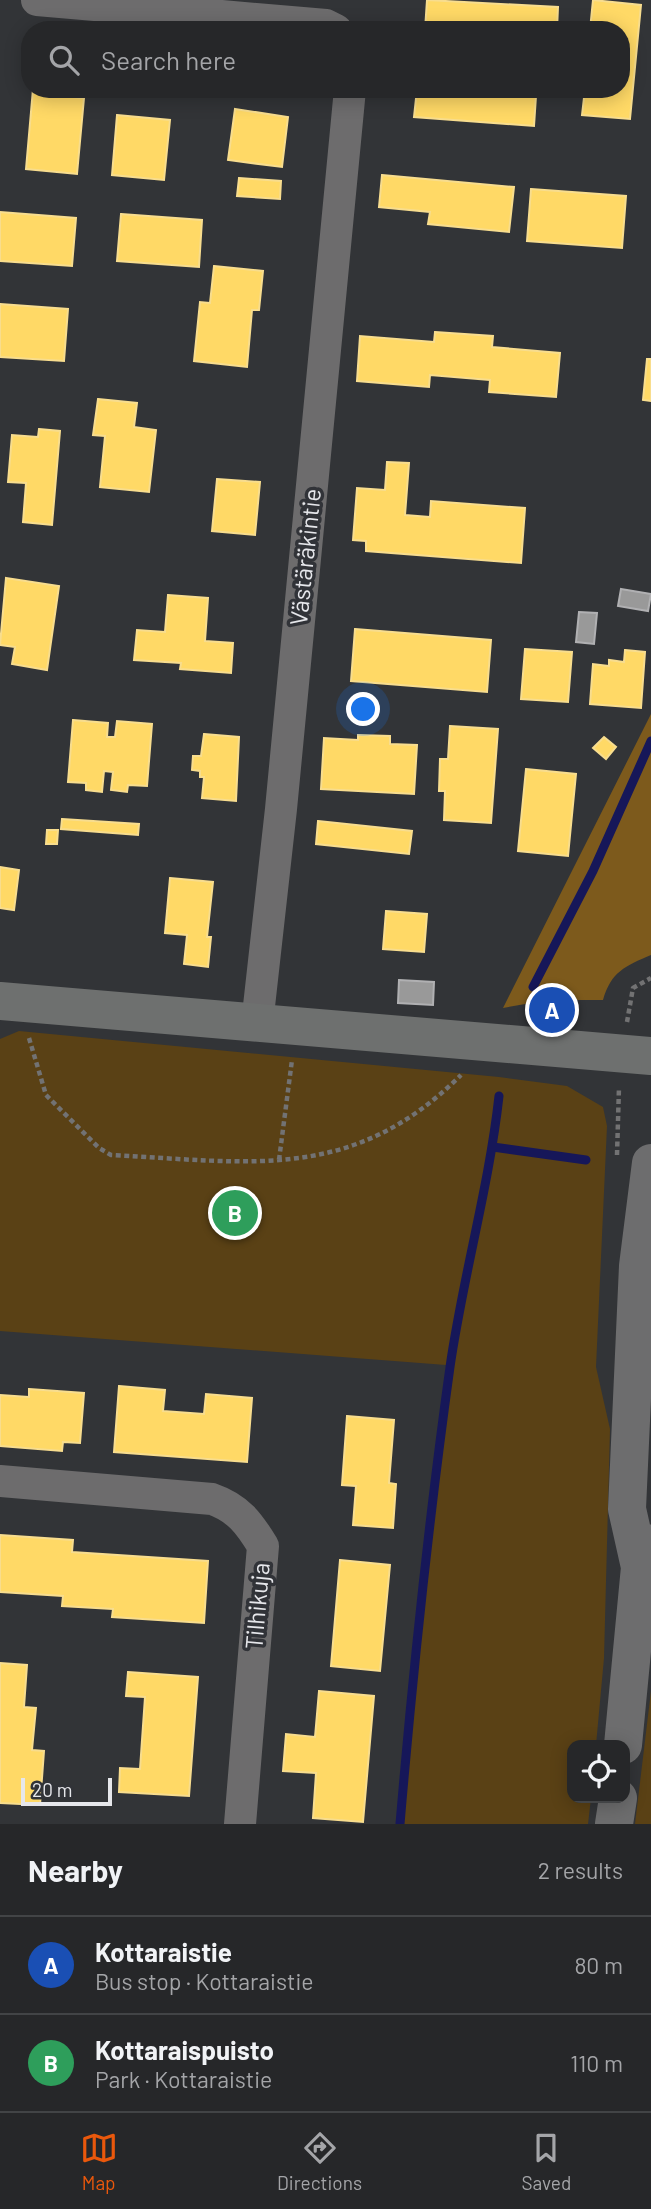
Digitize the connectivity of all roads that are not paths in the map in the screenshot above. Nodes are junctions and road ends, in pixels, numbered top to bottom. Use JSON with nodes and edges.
{"nodes":[{"id":1,"x":37,"y":0,"type":"edge"},
{"id":2,"x":280,"y":21,"type":"edge"},
{"id":3,"x":349,"y":98,"type":"edge"},
{"id":4,"x":0,"y":1001,"type":"edge"},
{"id":5,"x":257,"y":1024,"type":"junction"},
{"id":6,"x":651,"y":1056,"type":"edge"},
{"id":7,"x":651,"y":1163,"type":"edge"},
{"id":8,"x":0,"y":1482,"type":"edge"},
{"id":9,"x":651,"y":1530,"type":"edge"},
{"id":10,"x":640,"y":1567,"type":"junction"},
{"id":11,"x":623,"y":1740,"type":"edge"},
{"id":12,"x":617,"y":1803,"type":"edge"},
{"id":13,"x":240,"y":1824,"type":"edge"},
{"id":14,"x":614,"y":1824,"type":"edge"}],
"edges":[{"from":1,"to":2,"type":"street"},
{"from":3,"to":5,"type":"street","name":"Västäräkintie"},
{"from":4,"to":5,"type":"street"},
{"from":5,"to":6,"type":"street"},
{"from":7,"to":10,"type":"main road"},
{"from":8,"to":13,"type":"street","name":"Tilhikuja"},
{"from":9,"to":10,"type":"main road"},
{"from":10,"to":11,"type":"main road"},
{"from":12,"to":14,"type":"main road"}]}
